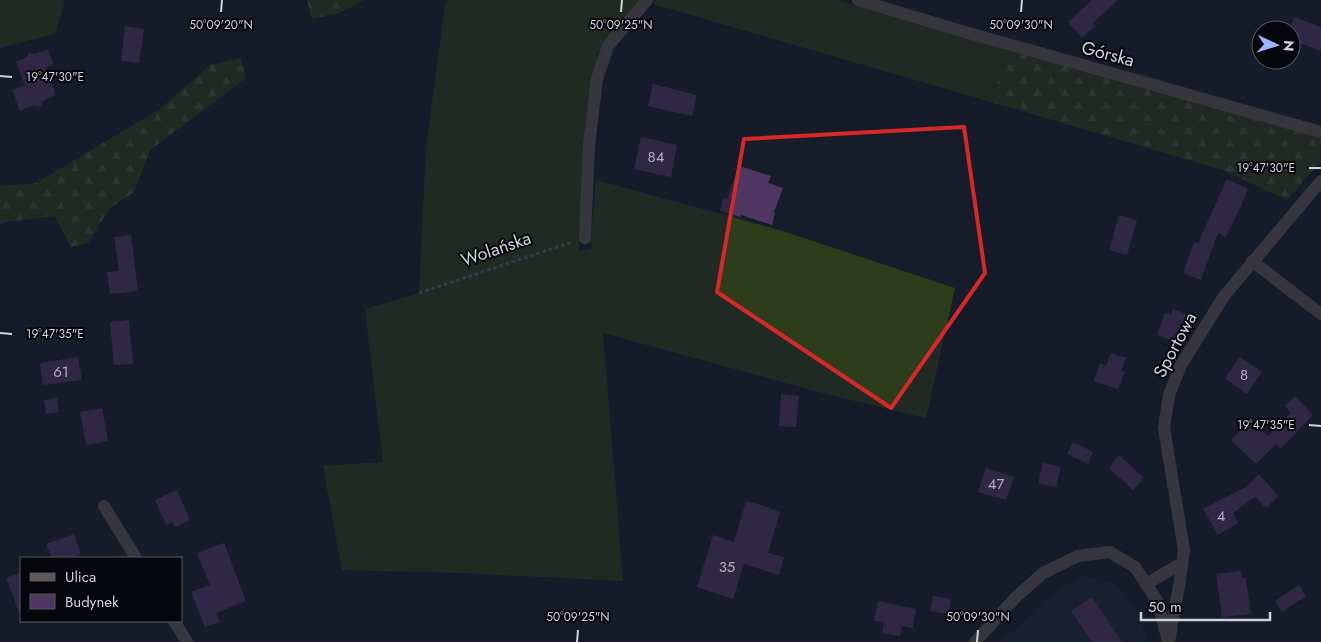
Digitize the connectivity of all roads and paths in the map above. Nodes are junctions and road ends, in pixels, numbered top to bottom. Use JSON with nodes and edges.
{"nodes":[{"id":1,"x":647,"y":0,"type":"edge"},
{"id":2,"x":858,"y":0,"type":"edge"},
{"id":3,"x":1321,"y":132,"type":"edge"},
{"id":4,"x":1321,"y":181,"type":"edge"},
{"id":5,"x":585,"y":238,"type":"joint"},
{"id":6,"x":1252,"y":261,"type":"junction"},
{"id":7,"x":419,"y":294,"type":"dead end"},
{"id":8,"x":1321,"y":314,"type":"edge"},
{"id":9,"x":104,"y":506,"type":"dead end"},
{"id":10,"x":135,"y":557,"type":"edge"},
{"id":11,"x":1182,"y":563,"type":"junction"},
{"id":12,"x":1146,"y":584,"type":"junction"},
{"id":13,"x":175,"y":622,"type":"edge"},
{"id":14,"x":187,"y":642,"type":"edge"},
{"id":15,"x":976,"y":642,"type":"edge"},
{"id":16,"x":1168,"y":642,"type":"edge"}],
"edges":[{"from":1,"to":5,"type":"street"},
{"from":2,"to":3,"type":"street","name":"Górska"},
{"from":4,"to":6,"type":"street","name":"Sportowa"},
{"from":5,"to":7,"type":"path","name":"Wolańska"},
{"from":6,"to":8,"type":"street"},
{"from":6,"to":11,"type":"street","name":"Sportowa"},
{"from":9,"to":10,"type":"street"},
{"from":11,"to":12,"type":"street"},
{"from":11,"to":16,"type":"street","name":"Sportowa"},
{"from":12,"to":15,"type":"street"},
{"from":12,"to":16,"type":"street"},
{"from":13,"to":14,"type":"street"}]}
